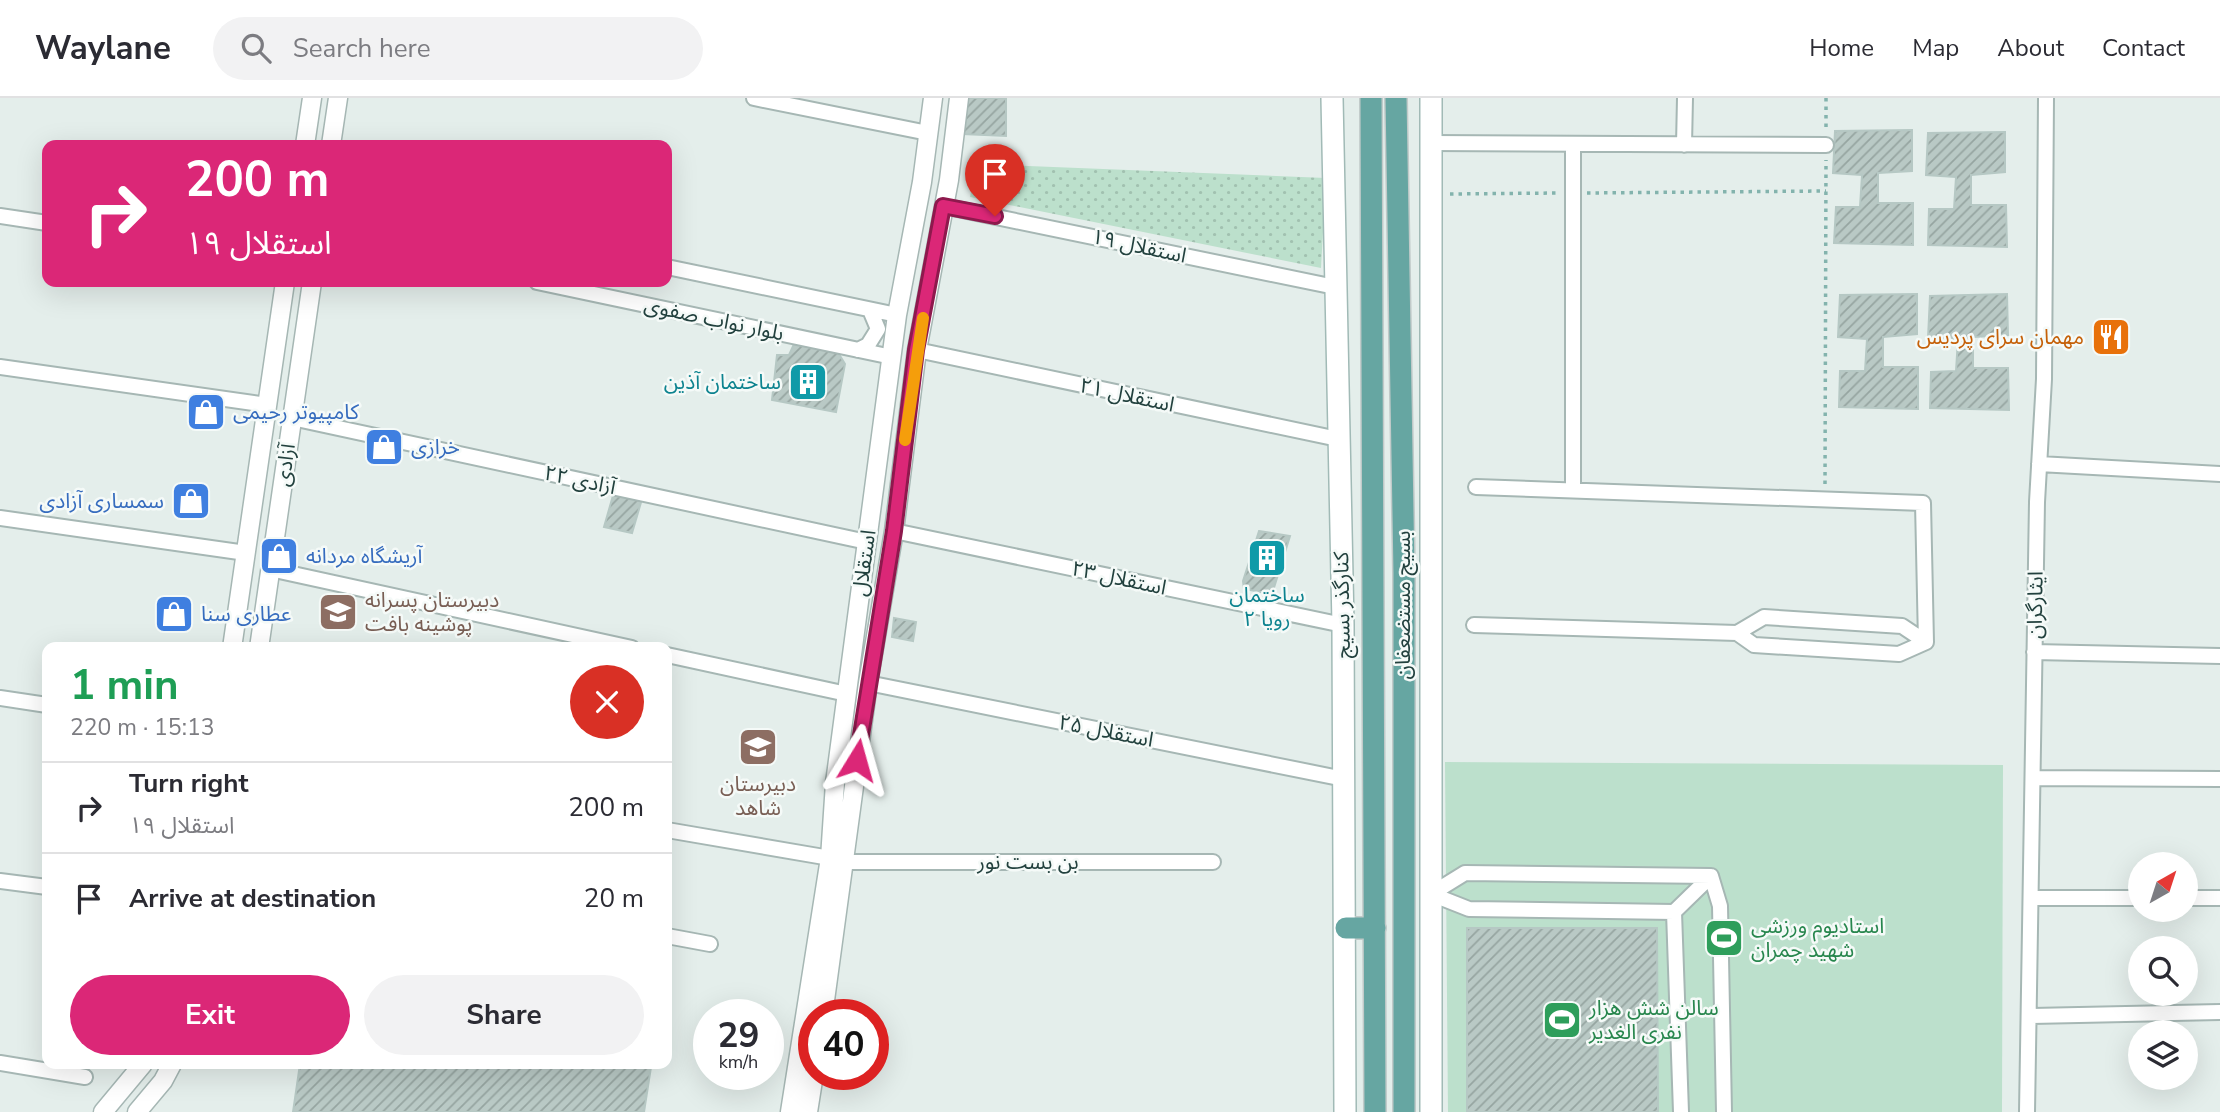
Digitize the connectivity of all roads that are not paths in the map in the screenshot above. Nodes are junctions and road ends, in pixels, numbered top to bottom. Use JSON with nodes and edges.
{"nodes":[{"id":1,"x":312,"y":98,"type":"edge"},
{"id":2,"x":338,"y":98,"type":"edge"},
{"id":3,"x":754,"y":98,"type":"edge"},
{"id":4,"x":933,"y":98,"type":"edge"},
{"id":5,"x":959,"y":98,"type":"edge"},
{"id":6,"x":1332,"y":98,"type":"edge"},
{"id":7,"x":1371,"y":98,"type":"edge"},
{"id":8,"x":1396,"y":98,"type":"edge"},
{"id":9,"x":1431,"y":98,"type":"edge"},
{"id":10,"x":1685,"y":98,"type":"edge"},
{"id":11,"x":2046,"y":98,"type":"edge"},
{"id":12,"x":928,"y":133,"type":"junction"},
{"id":13,"x":306,"y":140,"type":"edge"},
{"id":14,"x":332,"y":140,"type":"edge"},
{"id":15,"x":1430,"y":143,"type":"junction"},
{"id":16,"x":1573,"y":144,"type":"junction"},
{"id":17,"x":1684,"y":145,"type":"junction"},
{"id":18,"x":1826,"y":145,"type":"road end"},
{"id":19,"x":943,"y":206,"type":"junction"},
{"id":20,"x":0,"y":216,"type":"edge"},
{"id":21,"x":42,"y":222,"type":"edge"},
{"id":22,"x":672,"y":268,"type":"edge"},
{"id":23,"x":284,"y":287,"type":"edge"},
{"id":24,"x":311,"y":287,"type":"edge"},
{"id":25,"x":561,"y":287,"type":"edge"},
{"id":26,"x":1335,"y":287,"type":"junction"},
{"id":27,"x":870,"y":310,"type":"junction"},
{"id":28,"x":897,"y":315,"type":"junction"},
{"id":29,"x":858,"y":350,"type":"junction"},
{"id":30,"x":916,"y":350,"type":"junction"},
{"id":31,"x":892,"y":357,"type":"junction"},
{"id":32,"x":0,"y":367,"type":"edge"},
{"id":33,"x":267,"y":405,"type":"junction"},
{"id":34,"x":292,"y":418,"type":"junction"},
{"id":35,"x":883,"y":429,"type":"junction"},
{"id":36,"x":906,"y":432,"type":"junction"},
{"id":37,"x":1338,"y":439,"type":"junction"},
{"id":38,"x":2039,"y":464,"type":"junction"},
{"id":39,"x":2220,"y":474,"type":"edge"},
{"id":40,"x":1476,"y":487,"type":"dead end"},
{"id":41,"x":1573,"y":488,"type":"junction"},
{"id":42,"x":255,"y":492,"type":"junction"},
{"id":43,"x":281,"y":495,"type":"junction"},
{"id":44,"x":0,"y":518,"type":"edge"},
{"id":45,"x":894,"y":531,"type":"junction"},
{"id":46,"x":867,"y":542,"type":"junction"},
{"id":47,"x":246,"y":553,"type":"junction"},
{"id":48,"x":270,"y":569,"type":"junction"},
{"id":49,"x":1343,"y":625,"type":"junction"},
{"id":50,"x":1474,"y":625,"type":"dead end"},
{"id":51,"x":1737,"y":633,"type":"junction"},
{"id":52,"x":233,"y":642,"type":"edge"},
{"id":53,"x":259,"y":642,"type":"edge"},
{"id":54,"x":605,"y":642,"type":"edge"},
{"id":55,"x":1926,"y":642,"type":"junction"},
{"id":56,"x":2034,"y":652,"type":"junction"},
{"id":57,"x":672,"y":656,"type":"edge"},
{"id":58,"x":2220,"y":656,"type":"edge"},
{"id":59,"x":868,"y":683,"type":"junction"},
{"id":60,"x":847,"y":694,"type":"junction"},
{"id":61,"x":0,"y":698,"type":"edge"},
{"id":62,"x":42,"y":704,"type":"edge"},
{"id":63,"x":2033,"y":778,"type":"junction"},
{"id":64,"x":1344,"y":779,"type":"junction"},
{"id":65,"x":2220,"y":779,"type":"edge"},
{"id":66,"x":672,"y":831,"type":"edge"},
{"id":67,"x":837,"y":860,"type":"junction"},
{"id":68,"x":1213,"y":862,"type":"dead end"},
{"id":69,"x":1711,"y":876,"type":"junction"},
{"id":70,"x":0,"y":881,"type":"edge"},
{"id":71,"x":42,"y":886,"type":"edge"},
{"id":72,"x":1431,"y":894,"type":"junction"},
{"id":73,"x":2031,"y":898,"type":"junction"},
{"id":74,"x":2128,"y":898,"type":"edge"},
{"id":75,"x":2198,"y":898,"type":"edge"},
{"id":76,"x":2220,"y":898,"type":"edge"},
{"id":77,"x":1674,"y":912,"type":"junction"},
{"id":78,"x":1346,"y":928,"type":"junction"},
{"id":79,"x":1376,"y":928,"type":"junction"},
{"id":80,"x":672,"y":937,"type":"edge"},
{"id":81,"x":710,"y":944,"type":"dead end"},
{"id":82,"x":824,"y":999,"type":"edge"},
{"id":83,"x":2220,"y":1012,"type":"edge"},
{"id":84,"x":2029,"y":1016,"type":"junction"},
{"id":85,"x":0,"y":1063,"type":"edge"},
{"id":86,"x":138,"y":1069,"type":"edge"},
{"id":87,"x":169,"y":1069,"type":"edge"},
{"id":88,"x":85,"y":1077,"type":"dead end"},
{"id":89,"x":807,"y":1090,"type":"edge"},
{"id":90,"x":800,"y":1108,"type":"edge"},
{"id":91,"x":103,"y":1112,"type":"edge"},
{"id":92,"x":137,"y":1112,"type":"edge"},
{"id":93,"x":1345,"y":1112,"type":"edge"},
{"id":94,"x":1375,"y":1112,"type":"edge"},
{"id":95,"x":1404,"y":1112,"type":"edge"},
{"id":96,"x":1431,"y":1112,"type":"edge"},
{"id":97,"x":1681,"y":1112,"type":"edge"},
{"id":98,"x":1724,"y":1112,"type":"edge"},
{"id":99,"x":2027,"y":1112,"type":"edge"}],
"edges":[{"from":1,"to":13,"type":"street"},
{"from":2,"to":14,"type":"street"},
{"from":3,"to":12,"type":"street"},
{"from":4,"to":12,"type":"street","name":"استقلال"},
{"from":5,"to":19,"type":"street","name":"استقلال"},
{"from":6,"to":26,"type":"main road","name":"کنارگذر بسیج"},
{"from":7,"to":79,"type":"main road","name":"بسیج مستضعفان"},
{"from":8,"to":95,"type":"main road","name":"بسیج مستضعفان"},
{"from":9,"to":15,"type":"main road"},
{"from":10,"to":17,"type":"street"},
{"from":11,"to":38,"type":"street","name":"ایثارگران"},
{"from":12,"to":28,"type":"street","name":"استقلال"},
{"from":15,"to":16,"type":"street"},
{"from":15,"to":72,"type":"main road"},
{"from":16,"to":17,"type":"street"},
{"from":16,"to":41,"type":"street"},
{"from":17,"to":18,"type":"street"},
{"from":19,"to":26,"type":"street","name":"استقلال ۱۹"},
{"from":19,"to":30,"type":"street","name":"استقلال"},
{"from":20,"to":21,"type":"street"},
{"from":22,"to":27,"type":"street","name":"بلوار نواب صفوی"},
{"from":23,"to":33,"type":"street","name":"آزادی"},
{"from":24,"to":34,"type":"street","name":"آزادی"},
{"from":25,"to":29,"type":"street","name":"بلوار نواب صفوی"},
{"from":26,"to":37,"type":"main road","name":"کنارگذر بسیج"},
{"from":27,"to":28,"type":"street","name":"بلوار نواب صفوی"},
{"from":27,"to":29,"type":"street"},
{"from":28,"to":31,"type":"street","name":"استقلال"},
{"from":29,"to":31,"type":"street","name":"بلوار نواب صفوی"},
{"from":30,"to":36,"type":"street","name":"استقلال"},
{"from":30,"to":37,"type":"street","name":"استقلال ۲۱"},
{"from":31,"to":35,"type":"street","name":"استقلال"},
{"from":32,"to":33,"type":"street"},
{"from":33,"to":42,"type":"street","name":"آزادی"},
{"from":34,"to":43,"type":"street","name":"آزادی"},
{"from":34,"to":46,"type":"street","name":"آزادی ۲۲"},
{"from":35,"to":36,"type":"street"},
{"from":35,"to":46,"type":"street","name":"استقلال"},
{"from":36,"to":45,"type":"street","name":"استقلال"},
{"from":37,"to":49,"type":"main road","name":"کنارگذر بسیج"},
{"from":38,"to":39,"type":"street"},
{"from":38,"to":56,"type":"street","name":"ایثارگران"},
{"from":40,"to":41,"type":"street"},
{"from":41,"to":55,"type":"street"},
{"from":42,"to":43,"type":"street"},
{"from":42,"to":47,"type":"street","name":"آزادی"},
{"from":43,"to":48,"type":"street","name":"آزادی"},
{"from":44,"to":47,"type":"street"},
{"from":45,"to":49,"type":"street","name":"استقلال ۲۳"},
{"from":45,"to":59,"type":"street","name":"استقلال"},
{"from":46,"to":60,"type":"street","name":"استقلال"},
{"from":47,"to":52,"type":"street","name":"آزادی"},
{"from":48,"to":53,"type":"street","name":"آزادی"},
{"from":48,"to":54,"type":"street"},
{"from":49,"to":64,"type":"main road","name":"کنارگذر بسیج"},
{"from":50,"to":51,"type":"street"},
{"from":51,"to":55,"type":"street"},
{"from":51,"to":55,"type":"street"},
{"from":56,"to":58,"type":"street"},
{"from":56,"to":63,"type":"street","name":"ایثارگران"},
{"from":57,"to":60,"type":"street"},
{"from":59,"to":64,"type":"street","name":"استقلال ۲۵"},
{"from":59,"to":67,"type":"street","name":"استقلال"},
{"from":60,"to":67,"type":"street","name":"استقلال"},
{"from":61,"to":62,"type":"street"},
{"from":63,"to":65,"type":"street"},
{"from":63,"to":73,"type":"street","name":"ایثارگران"},
{"from":64,"to":78,"type":"main road","name":"کنارگذر بسیج"},
{"from":66,"to":67,"type":"street","name":"بن بست نور"},
{"from":67,"to":68,"type":"street","name":"بن بست نور"},
{"from":67,"to":82,"type":"street","name":"استقلال"},
{"from":67,"to":90,"type":"street","name":"استقلال"},
{"from":69,"to":72,"type":"street"},
{"from":69,"to":77,"type":"street"},
{"from":69,"to":98,"type":"street"},
{"from":70,"to":71,"type":"street"},
{"from":72,"to":77,"type":"street"},
{"from":72,"to":96,"type":"main road"},
{"from":73,"to":74,"type":"street"},
{"from":73,"to":84,"type":"street","name":"ایثارگران"},
{"from":75,"to":76,"type":"street"},
{"from":77,"to":97,"type":"street"},
{"from":78,"to":79,"type":"main road"},
{"from":78,"to":93,"type":"main road","name":"کنارگذر بسیج"},
{"from":79,"to":94,"type":"main road","name":"بسیج مستضعفان"},
{"from":80,"to":81,"type":"street"},
{"from":83,"to":84,"type":"street"},
{"from":84,"to":99,"type":"street","name":"ایثارگران"},
{"from":85,"to":88,"type":"street"},
{"from":86,"to":91,"type":"street"},
{"from":87,"to":92,"type":"street"},
{"from":89,"to":90,"type":"street","name":"استقلال"}]}
